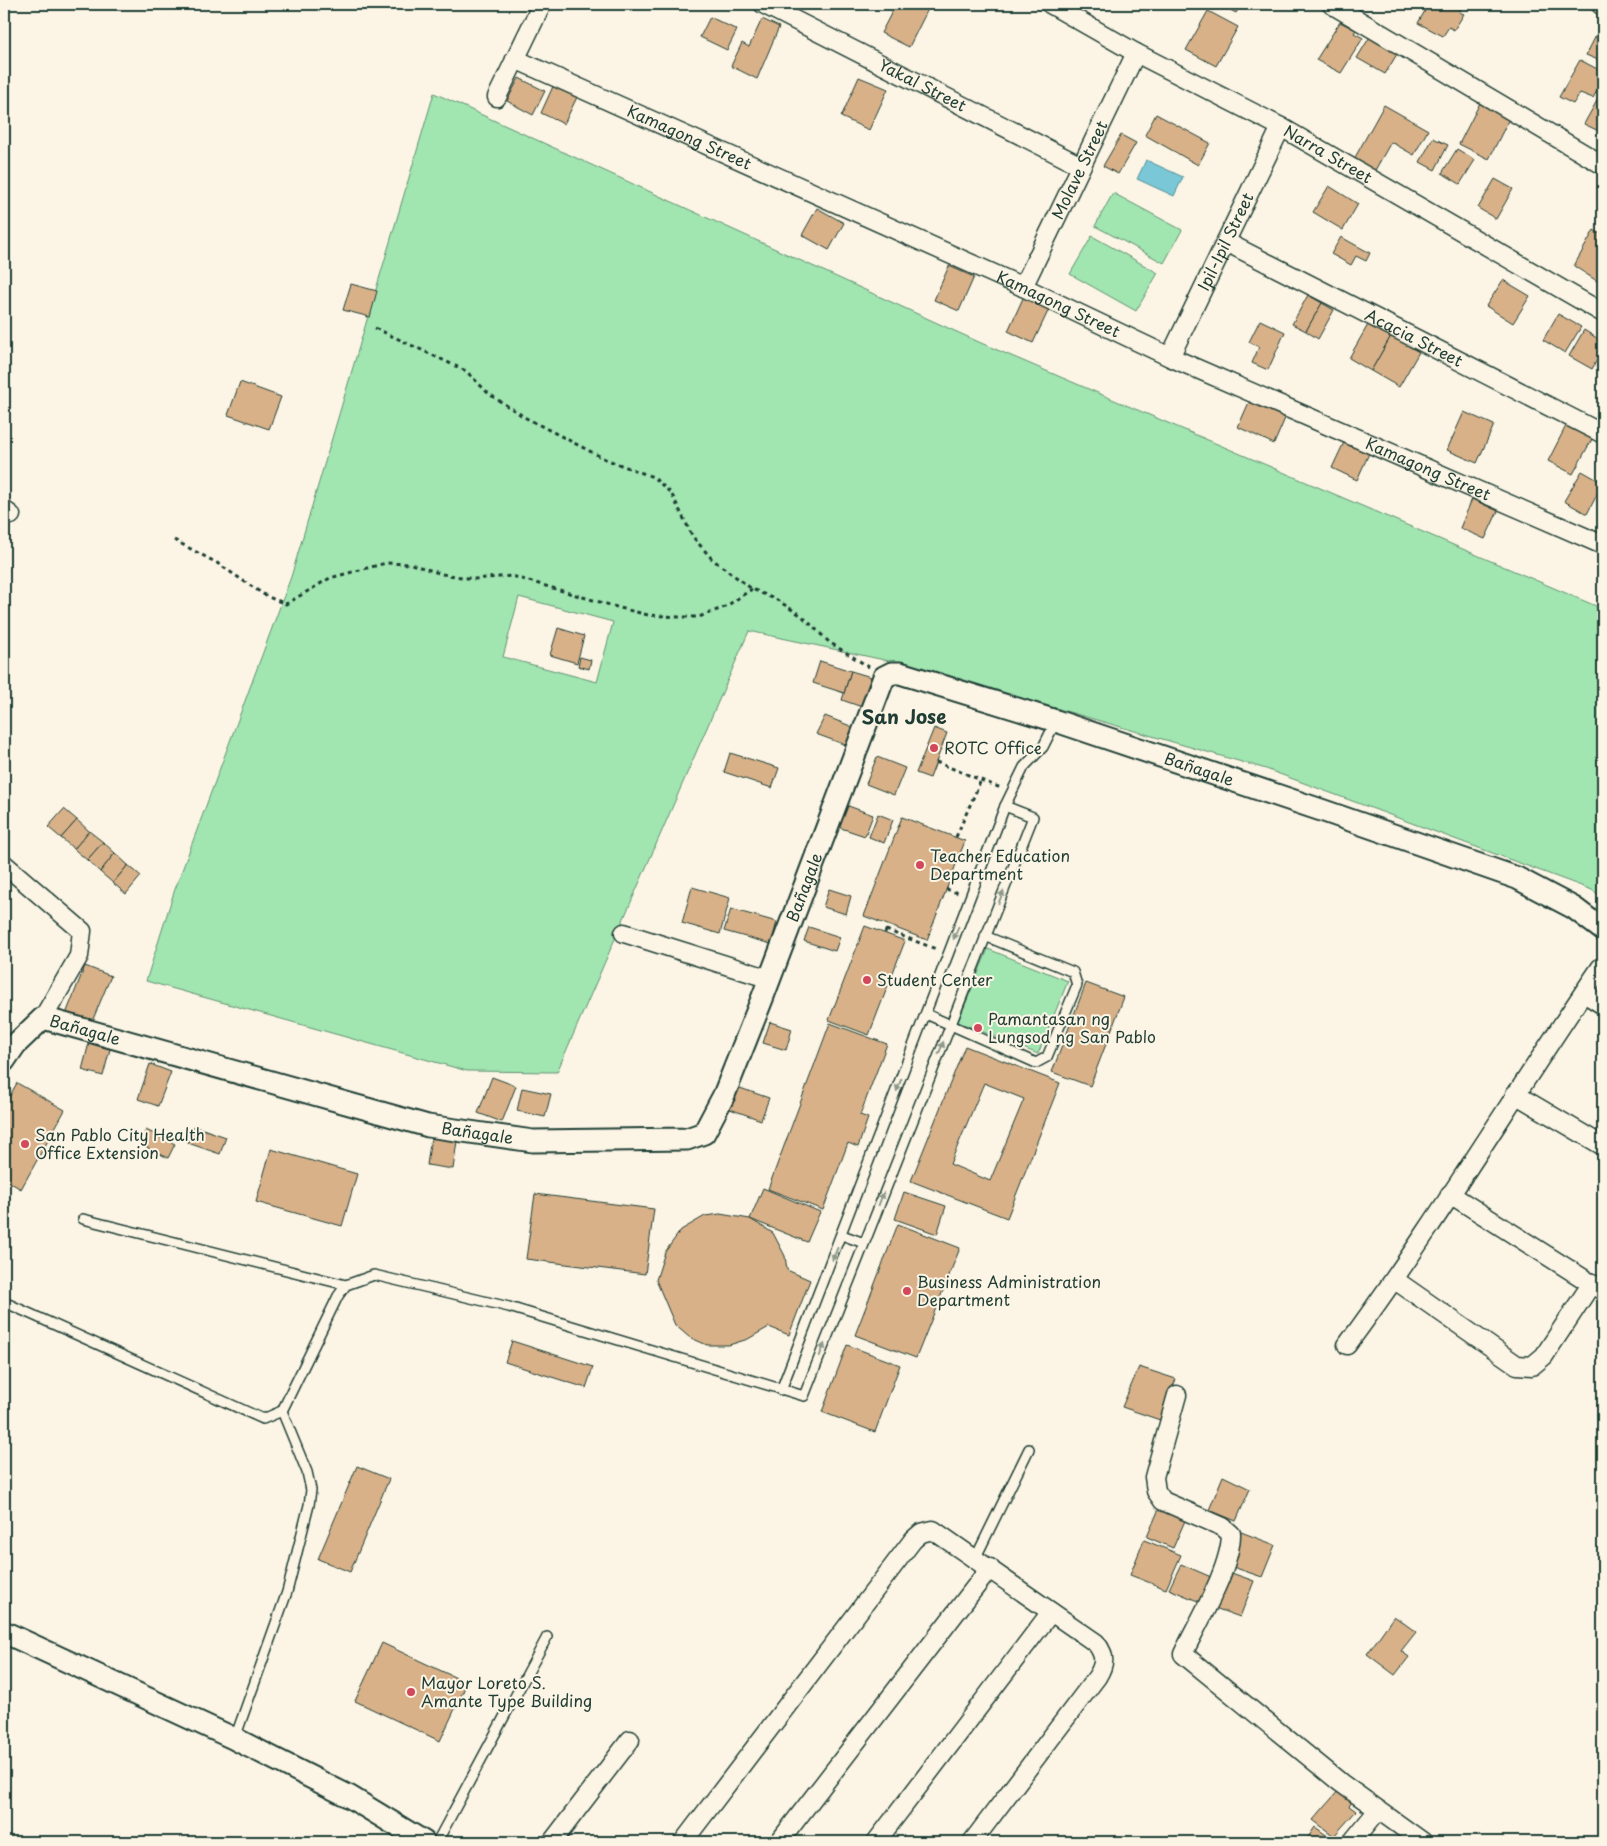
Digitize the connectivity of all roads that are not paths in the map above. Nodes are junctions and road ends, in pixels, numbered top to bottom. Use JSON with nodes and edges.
{"nodes":[{"id":1,"x":542,"y":4,"type":"edge"},
{"id":2,"x":763,"y":4,"type":"edge"},
{"id":3,"x":1050,"y":4,"type":"edge"},
{"id":4,"x":1331,"y":4,"type":"edge"},
{"id":5,"x":1600,"y":4,"type":"edge"},
{"id":6,"x":1603,"y":6,"type":"edge"},
{"id":7,"x":1136,"y":53,"type":"junction"},
{"id":8,"x":515,"y":59,"type":"junction"},
{"id":9,"x":497,"y":97,"type":"dead end"},
{"id":10,"x":1281,"y":127,"type":"junction"},
{"id":11,"x":1603,"y":165,"type":"edge"},
{"id":12,"x":1081,"y":166,"type":"junction"},
{"id":13,"x":1226,"y":242,"type":"junction"},
{"id":14,"x":1023,"y":287,"type":"junction"},
{"id":15,"x":1603,"y":312,"type":"edge"},
{"id":16,"x":1170,"y":357,"type":"junction"},
{"id":17,"x":1603,"y":434,"type":"edge"},
{"id":18,"x":1603,"y":545,"type":"edge"},
{"id":19,"x":1056,"y":721,"type":"junction"},
{"id":20,"x":1005,"y":806,"type":"junction"},
{"id":21,"x":4,"y":864,"type":"edge"},
{"id":22,"x":1603,"y":930,"type":"edge"},
{"id":23,"x":624,"y":932,"type":"dead end"},
{"id":24,"x":985,"y":936,"type":"junction"},
{"id":25,"x":1601,"y":967,"type":"dead end"},
{"id":26,"x":770,"y":979,"type":"junction"},
{"id":27,"x":1584,"y":993,"type":"junction"},
{"id":28,"x":1603,"y":1005,"type":"edge"},
{"id":29,"x":926,"y":1014,"type":"junction"},
{"id":30,"x":43,"y":1018,"type":"junction"},
{"id":31,"x":950,"y":1024,"type":"junction"},
{"id":32,"x":5,"y":1055,"type":"edge"},
{"id":33,"x":1515,"y":1094,"type":"junction"},
{"id":34,"x":1603,"y":1146,"type":"edge"},
{"id":35,"x":1450,"y":1194,"type":"junction"},
{"id":36,"x":83,"y":1219,"type":"dead end"},
{"id":37,"x":842,"y":1235,"type":"junction"},
{"id":38,"x":864,"y":1243,"type":"junction"},
{"id":39,"x":1395,"y":1280,"type":"junction"},
{"id":40,"x":346,"y":1285,"type":"junction"},
{"id":41,"x":1597,"y":1287,"type":"edge"},
{"id":42,"x":4,"y":1302,"type":"edge"},
{"id":43,"x":1347,"y":1346,"type":"dead end"},
{"id":44,"x":781,"y":1390,"type":"junction"},
{"id":45,"x":1177,"y":1395,"type":"dead end"},
{"id":46,"x":282,"y":1411,"type":"junction"},
{"id":47,"x":1029,"y":1449,"type":"dead end"},
{"id":48,"x":976,"y":1557,"type":"junction"},
{"id":49,"x":990,"y":1568,"type":"junction"},
{"id":50,"x":1051,"y":1612,"type":"junction"},
{"id":51,"x":4,"y":1632,"type":"edge"},
{"id":52,"x":547,"y":1637,"type":"dead end"},
{"id":53,"x":235,"y":1739,"type":"junction"},
{"id":54,"x":630,"y":1740,"type":"dead end"},
{"id":55,"x":1378,"y":1810,"type":"junction"},
{"id":56,"x":424,"y":1842,"type":"edge"},
{"id":57,"x":437,"y":1842,"type":"edge"},
{"id":58,"x":552,"y":1842,"type":"edge"},
{"id":59,"x":683,"y":1842,"type":"edge"},
{"id":60,"x":779,"y":1842,"type":"edge"},
{"id":61,"x":876,"y":1842,"type":"edge"},
{"id":62,"x":972,"y":1842,"type":"edge"},
{"id":63,"x":1352,"y":1842,"type":"edge"},
{"id":64,"x":1423,"y":1842,"type":"edge"}],
"edges":[{"from":1,"to":8,"type":"street"},
{"from":2,"to":12,"type":"street","name":"Yakal Street"},
{"from":3,"to":7,"type":"street","name":"Narra Street"},
{"from":4,"to":11,"type":"street"},
{"from":5,"to":6,"type":"street"},
{"from":7,"to":10,"type":"street","name":"Narra Street"},
{"from":7,"to":12,"type":"street","name":"Molave Street"},
{"from":8,"to":9,"type":"street"},
{"from":8,"to":14,"type":"street","name":"Kamagong Street"},
{"from":10,"to":13,"type":"street","name":"Ipil-Ipil Street"},
{"from":10,"to":15,"type":"street","name":"Narra Street"},
{"from":12,"to":14,"type":"street","name":"Molave Street"},
{"from":13,"to":16,"type":"street","name":"Ipil-Ipil Street"},
{"from":13,"to":17,"type":"street","name":"Acacia Street"},
{"from":14,"to":16,"type":"street","name":"Kamagong Street"},
{"from":16,"to":18,"type":"street","name":"Kamagong Street"},
{"from":19,"to":20,"type":"lane"},
{"from":19,"to":22,"type":"street","name":"Bañagale"},
{"from":19,"to":26,"type":"street","name":"Bañagale"},
{"from":24,"to":20,"type":"lane","one_way":true},
{"from":20,"to":29,"type":"lane","one_way":true},
{"from":21,"to":30,"type":"street"},
{"from":23,"to":26,"type":"street"},
{"from":24,"to":31,"type":"lane"},
{"from":24,"to":31,"type":"lane"},
{"from":25,"to":27,"type":"street"},
{"from":26,"to":30,"type":"street","name":"Bañagale"},
{"from":27,"to":28,"type":"street"},
{"from":27,"to":33,"type":"street"},
{"from":29,"to":31,"type":"lane"},
{"from":29,"to":37,"type":"lane","one_way":true},
{"from":30,"to":32,"type":"street","name":"Bañagale"},
{"from":38,"to":31,"type":"lane","one_way":true},
{"from":33,"to":34,"type":"street"},
{"from":33,"to":35,"type":"street"},
{"from":35,"to":39,"type":"street"},
{"from":35,"to":41,"type":"street"},
{"from":36,"to":40,"type":"lane"},
{"from":37,"to":38,"type":"lane"},
{"from":37,"to":44,"type":"lane","one_way":true},
{"from":44,"to":38,"type":"lane","one_way":true},
{"from":39,"to":41,"type":"street"},
{"from":39,"to":43,"type":"street"},
{"from":40,"to":44,"type":"lane"},
{"from":40,"to":46,"type":"lane"},
{"from":42,"to":46,"type":"lane"},
{"from":45,"to":55,"type":"street"},
{"from":46,"to":53,"type":"lane"},
{"from":47,"to":48,"type":"lane"},
{"from":48,"to":49,"type":"street"},
{"from":48,"to":59,"type":"street"},
{"from":49,"to":50,"type":"street"},
{"from":49,"to":60,"type":"street"},
{"from":50,"to":61,"type":"street"},
{"from":50,"to":62,"type":"street"},
{"from":51,"to":53,"type":"street"},
{"from":52,"to":57,"type":"lane"},
{"from":53,"to":56,"type":"street"},
{"from":54,"to":58,"type":"street"},
{"from":55,"to":63,"type":"street"},
{"from":55,"to":64,"type":"street"}]}
